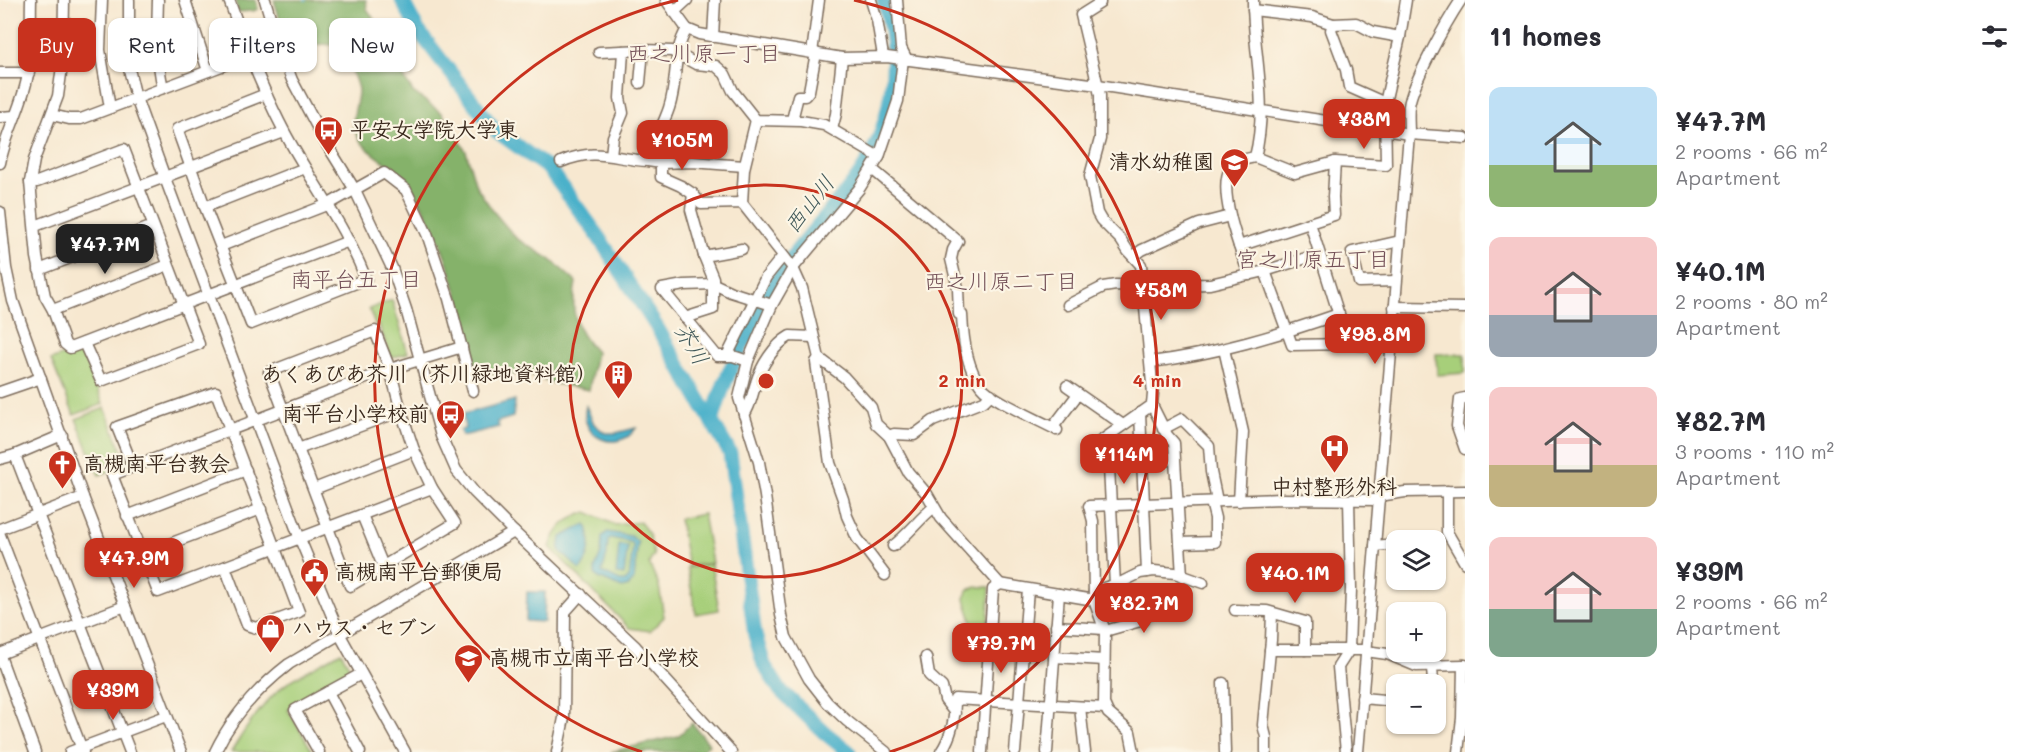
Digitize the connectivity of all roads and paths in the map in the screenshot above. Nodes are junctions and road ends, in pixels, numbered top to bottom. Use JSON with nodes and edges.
{"nodes":[{"id":1,"x":31,"y":0,"type":"edge"},
{"id":2,"x":64,"y":0,"type":"edge"},
{"id":3,"x":102,"y":0,"type":"edge"},
{"id":4,"x":129,"y":0,"type":"edge"},
{"id":5,"x":158,"y":0,"type":"edge"},
{"id":6,"x":185,"y":0,"type":"edge"},
{"id":7,"x":229,"y":0,"type":"edge"},
{"id":8,"x":265,"y":0,"type":"edge"},
{"id":9,"x":687,"y":0,"type":"edge"},
{"id":10,"x":715,"y":0,"type":"edge"},
{"id":11,"x":819,"y":0,"type":"edge"},
{"id":12,"x":871,"y":0,"type":"edge"},
{"id":13,"x":897,"y":0,"type":"edge"},
{"id":14,"x":1100,"y":0,"type":"edge"},
{"id":15,"x":1406,"y":0,"type":"edge"},
{"id":16,"x":1461,"y":0,"type":"edge"},
{"id":17,"x":670,"y":4,"type":"edge"},
{"id":18,"x":1253,"y":5,"type":"edge"},
{"id":19,"x":235,"y":18,"type":"edge"},
{"id":20,"x":1333,"y":24,"type":"junction"},
{"id":21,"x":687,"y":29,"type":"junction"},
{"id":22,"x":713,"y":37,"type":"junction"},
{"id":23,"x":1400,"y":37,"type":"junction"},
{"id":24,"x":643,"y":50,"type":"junction"},
{"id":25,"x":623,"y":51,"type":"junction"},
{"id":26,"x":599,"y":52,"type":"dead end"},
{"id":27,"x":678,"y":53,"type":"junction"},
{"id":28,"x":814,"y":53,"type":"junction"},
{"id":29,"x":885,"y":57,"type":"junction"},
{"id":30,"x":842,"y":58,"type":"junction"},
{"id":31,"x":905,"y":60,"type":"junction"},
{"id":32,"x":208,"y":71,"type":"joint"},
{"id":33,"x":256,"y":72,"type":"edge"},
{"id":34,"x":0,"y":73,"type":"edge"},
{"id":35,"x":29,"y":73,"type":"junction"},
{"id":36,"x":640,"y":83,"type":"dead end"},
{"id":37,"x":1098,"y":85,"type":"junction"},
{"id":38,"x":163,"y":88,"type":"junction"},
{"id":39,"x":266,"y":94,"type":"junction"},
{"id":40,"x":136,"y":99,"type":"junction"},
{"id":41,"x":1385,"y":103,"type":"junction"},
{"id":42,"x":110,"y":108,"type":"junction"},
{"id":43,"x":1262,"y":110,"type":"junction"},
{"id":44,"x":52,"y":115,"type":"junction"},
{"id":45,"x":15,"y":116,"type":"junction"},
{"id":46,"x":0,"y":117,"type":"edge"},
{"id":47,"x":756,"y":120,"type":"junction"},
{"id":48,"x":792,"y":120,"type":"junction"},
{"id":49,"x":832,"y":129,"type":"junction"},
{"id":50,"x":1386,"y":130,"type":"junction"},
{"id":51,"x":284,"y":132,"type":"junction"},
{"id":52,"x":1409,"y":134,"type":"junction"},
{"id":53,"x":1465,"y":138,"type":"edge"},
{"id":54,"x":611,"y":155,"type":"junction"},
{"id":55,"x":874,"y":155,"type":"junction"},
{"id":56,"x":1255,"y":157,"type":"junction"},
{"id":57,"x":648,"y":161,"type":"junction"},
{"id":58,"x":561,"y":162,"type":"dead end"},
{"id":59,"x":1335,"y":162,"type":"junction"},
{"id":60,"x":0,"y":163,"type":"edge"},
{"id":61,"x":661,"y":163,"type":"junction"},
{"id":62,"x":744,"y":166,"type":"junction"},
{"id":63,"x":190,"y":167,"type":"junction"},
{"id":64,"x":305,"y":168,"type":"junction"},
{"id":65,"x":872,"y":169,"type":"junction"},
{"id":66,"x":165,"y":177,"type":"junction"},
{"id":67,"x":30,"y":182,"type":"junction"},
{"id":68,"x":139,"y":188,"type":"junction"},
{"id":69,"x":355,"y":190,"type":"junction"},
{"id":70,"x":693,"y":194,"type":"junction"},
{"id":71,"x":742,"y":203,"type":"junction"},
{"id":72,"x":328,"y":204,"type":"junction"},
{"id":73,"x":205,"y":207,"type":"junction"},
{"id":74,"x":0,"y":212,"type":"edge"},
{"id":75,"x":1230,"y":216,"type":"junction"},
{"id":76,"x":1310,"y":223,"type":"junction"},
{"id":77,"x":35,"y":226,"type":"junction"},
{"id":78,"x":153,"y":226,"type":"junction"},
{"id":79,"x":1400,"y":241,"type":"junction"},
{"id":80,"x":349,"y":242,"type":"junction"},
{"id":81,"x":221,"y":246,"type":"junction"},
{"id":82,"x":1239,"y":246,"type":"junction"},
{"id":83,"x":742,"y":249,"type":"dead end"},
{"id":84,"x":1319,"y":254,"type":"junction"},
{"id":85,"x":704,"y":256,"type":"junction"},
{"id":86,"x":783,"y":256,"type":"junction"},
{"id":87,"x":1134,"y":256,"type":"junction"},
{"id":88,"x":168,"y":265,"type":"junction"},
{"id":89,"x":792,"y":267,"type":"junction"},
{"id":90,"x":3,"y":268,"type":"edge"},
{"id":91,"x":39,"y":270,"type":"junction"},
{"id":92,"x":1265,"y":271,"type":"junction"},
{"id":93,"x":1249,"y":275,"type":"junction"},
{"id":94,"x":1396,"y":280,"type":"junction"},
{"id":95,"x":236,"y":284,"type":"junction"},
{"id":96,"x":714,"y":284,"type":"junction"},
{"id":97,"x":1143,"y":286,"type":"junction"},
{"id":98,"x":209,"y":294,"type":"junction"},
{"id":99,"x":755,"y":298,"type":"junction"},
{"id":100,"x":184,"y":304,"type":"junction"},
{"id":101,"x":772,"y":304,"type":"junction"},
{"id":102,"x":1068,"y":305,"type":"dead end"},
{"id":103,"x":1394,"y":307,"type":"junction"},
{"id":104,"x":1465,"y":308,"type":"edge"},
{"id":105,"x":53,"y":310,"type":"junction"},
{"id":106,"x":1339,"y":314,"type":"junction"},
{"id":107,"x":685,"y":318,"type":"junction"},
{"id":108,"x":1288,"y":331,"type":"junction"},
{"id":109,"x":813,"y":337,"type":"junction"},
{"id":110,"x":84,"y":343,"type":"junction"},
{"id":111,"x":1348,"y":344,"type":"junction"},
{"id":112,"x":462,"y":347,"type":"junction"},
{"id":113,"x":1391,"y":347,"type":"junction"},
{"id":114,"x":1224,"y":349,"type":"junction"},
{"id":115,"x":730,"y":356,"type":"junction"},
{"id":116,"x":819,"y":358,"type":"junction"},
{"id":117,"x":420,"y":359,"type":"junction"},
{"id":118,"x":746,"y":360,"type":"junction"},
{"id":119,"x":1151,"y":362,"type":"junction"},
{"id":120,"x":390,"y":369,"type":"junction"},
{"id":121,"x":41,"y":378,"type":"junction"},
{"id":122,"x":1067,"y":386,"type":"dead end"},
{"id":123,"x":473,"y":391,"type":"dead end"},
{"id":124,"x":0,"y":392,"type":"edge"},
{"id":125,"x":991,"y":394,"type":"junction"},
{"id":126,"x":1078,"y":394,"type":"junction"},
{"id":127,"x":1465,"y":398,"type":"edge"},
{"id":128,"x":1152,"y":405,"type":"junction"},
{"id":129,"x":282,"y":409,"type":"junction"},
{"id":130,"x":400,"y":411,"type":"junction"},
{"id":131,"x":1140,"y":413,"type":"junction"},
{"id":132,"x":744,"y":415,"type":"junction"},
{"id":133,"x":256,"y":420,"type":"junction"},
{"id":134,"x":1123,"y":425,"type":"junction"},
{"id":135,"x":1163,"y":429,"type":"junction"},
{"id":136,"x":231,"y":430,"type":"junction"},
{"id":137,"x":62,"y":435,"type":"junction"},
{"id":138,"x":889,"y":436,"type":"junction"},
{"id":139,"x":298,"y":449,"type":"junction"},
{"id":140,"x":1465,"y":449,"type":"edge"},
{"id":141,"x":414,"y":450,"type":"junction"},
{"id":142,"x":1088,"y":450,"type":"dead end"},
{"id":143,"x":15,"y":455,"type":"junction"},
{"id":144,"x":0,"y":459,"type":"edge"},
{"id":145,"x":133,"y":467,"type":"junction"},
{"id":146,"x":1109,"y":467,"type":"dead end"},
{"id":147,"x":246,"y":470,"type":"junction"},
{"id":148,"x":432,"y":488,"type":"junction"},
{"id":149,"x":314,"y":489,"type":"junction"},
{"id":150,"x":1447,"y":491,"type":"junction"},
{"id":151,"x":1465,"y":491,"type":"edge"},
{"id":152,"x":83,"y":497,"type":"junction"},
{"id":153,"x":1379,"y":498,"type":"junction"},
{"id":154,"x":1349,"y":500,"type":"junction"},
{"id":155,"x":1239,"y":501,"type":"junction"},
{"id":156,"x":1214,"y":502,"type":"junction"},
{"id":157,"x":1177,"y":503,"type":"junction"},
{"id":158,"x":1143,"y":504,"type":"junction"},
{"id":159,"x":1111,"y":505,"type":"junction"},
{"id":160,"x":934,"y":507,"type":"junction"},
{"id":161,"x":261,"y":509,"type":"junction"},
{"id":162,"x":38,"y":514,"type":"junction"},
{"id":163,"x":362,"y":514,"type":"junction"},
{"id":164,"x":127,"y":516,"type":"junction"},
{"id":165,"x":328,"y":528,"type":"junction"},
{"id":166,"x":0,"y":529,"type":"edge"},
{"id":167,"x":514,"y":532,"type":"junction"},
{"id":168,"x":0,"y":536,"type":"edge"},
{"id":169,"x":300,"y":539,"type":"junction"},
{"id":170,"x":1180,"y":543,"type":"junction"},
{"id":171,"x":1386,"y":545,"type":"edge"},
{"id":172,"x":893,"y":546,"type":"dead end"},
{"id":173,"x":1375,"y":546,"type":"junction"},
{"id":174,"x":276,"y":547,"type":"junction"},
{"id":175,"x":143,"y":554,"type":"junction"},
{"id":176,"x":1465,"y":563,"type":"edge"},
{"id":177,"x":383,"y":566,"type":"junction"},
{"id":178,"x":225,"y":567,"type":"junction"},
{"id":179,"x":1147,"y":572,"type":"junction"},
{"id":180,"x":885,"y":574,"type":"dead end"},
{"id":181,"x":1182,"y":576,"type":"junction"},
{"id":182,"x":1203,"y":583,"type":"dead end"},
{"id":183,"x":1000,"y":584,"type":"junction"},
{"id":184,"x":1115,"y":585,"type":"junction"},
{"id":185,"x":1028,"y":590,"type":"junction"},
{"id":186,"x":581,"y":594,"type":"junction"},
{"id":187,"x":1059,"y":594,"type":"junction"},
{"id":188,"x":1094,"y":595,"type":"junction"},
{"id":189,"x":1174,"y":605,"type":"dead end"},
{"id":190,"x":125,"y":606,"type":"junction"},
{"id":191,"x":1268,"y":609,"type":"junction"},
{"id":192,"x":1235,"y":610,"type":"dead end"},
{"id":193,"x":81,"y":623,"type":"junction"},
{"id":194,"x":1056,"y":626,"type":"junction"},
{"id":195,"x":1105,"y":630,"type":"junction"},
{"id":196,"x":340,"y":635,"type":"junction"},
{"id":197,"x":41,"y":640,"type":"junction"},
{"id":198,"x":1270,"y":650,"type":"junction"},
{"id":199,"x":1305,"y":650,"type":"junction"},
{"id":200,"x":1349,"y":650,"type":"junction"},
{"id":201,"x":1366,"y":650,"type":"junction"},
{"id":202,"x":0,"y":655,"type":"edge"},
{"id":203,"x":926,"y":657,"type":"dead end"},
{"id":204,"x":1054,"y":657,"type":"junction"},
{"id":205,"x":1104,"y":660,"type":"junction"},
{"id":206,"x":1464,"y":665,"type":"edge"},
{"id":207,"x":1432,"y":666,"type":"junction"},
{"id":208,"x":361,"y":674,"type":"junction"},
{"id":209,"x":1432,"y":674,"type":"edge"},
{"id":210,"x":1223,"y":683,"type":"dead end"},
{"id":211,"x":328,"y":692,"type":"junction"},
{"id":212,"x":1362,"y":698,"type":"junction"},
{"id":213,"x":1386,"y":700,"type":"edge"},
{"id":214,"x":985,"y":701,"type":"junction"},
{"id":215,"x":1019,"y":703,"type":"junction"},
{"id":216,"x":1050,"y":705,"type":"junction"},
{"id":217,"x":1080,"y":707,"type":"junction"},
{"id":218,"x":1105,"y":708,"type":"junction"},
{"id":219,"x":955,"y":713,"type":"junction"},
{"id":220,"x":166,"y":716,"type":"junction"},
{"id":221,"x":122,"y":733,"type":"junction"},
{"id":222,"x":78,"y":751,"type":"edge"},
{"id":223,"x":35,"y":752,"type":"edge"},
{"id":224,"x":130,"y":752,"type":"edge"},
{"id":225,"x":181,"y":752,"type":"edge"},
{"id":226,"x":215,"y":752,"type":"edge"},
{"id":227,"x":319,"y":752,"type":"edge"},
{"id":228,"x":360,"y":752,"type":"edge"},
{"id":229,"x":405,"y":752,"type":"edge"},
{"id":230,"x":557,"y":752,"type":"edge"},
{"id":231,"x":731,"y":752,"type":"edge"},
{"id":232,"x":886,"y":752,"type":"edge"},
{"id":233,"x":941,"y":752,"type":"edge"},
{"id":234,"x":982,"y":752,"type":"edge"},
{"id":235,"x":1015,"y":752,"type":"edge"},
{"id":236,"x":1047,"y":752,"type":"edge"},
{"id":237,"x":1085,"y":752,"type":"edge"},
{"id":238,"x":1134,"y":752,"type":"edge"},
{"id":239,"x":1225,"y":752,"type":"edge"},
{"id":240,"x":1266,"y":752,"type":"edge"},
{"id":241,"x":1346,"y":752,"type":"edge"},
{"id":242,"x":1358,"y":752,"type":"edge"},
{"id":243,"x":1458,"y":752,"type":"edge"}],
"edges":[{"from":1,"to":35,"type":"street"},
{"from":2,"to":44,"type":"street"},
{"from":3,"to":42,"type":"street"},
{"from":4,"to":40,"type":"street"},
{"from":5,"to":38,"type":"street"},
{"from":6,"to":32,"type":"street"},
{"from":7,"to":19,"type":"street"},
{"from":8,"to":69,"type":"street"},
{"from":9,"to":17,"type":"street"},
{"from":10,"to":22,"type":"street"},
{"from":11,"to":28,"type":"street"},
{"from":12,"to":29,"type":"street"},
{"from":13,"to":31,"type":"street"},
{"from":14,"to":37,"type":"street"},
{"from":15,"to":23,"type":"street"},
{"from":16,"to":52,"type":"street"},
{"from":17,"to":21,"type":"street"},
{"from":18,"to":20,"type":"street"},
{"from":18,"to":43,"type":"street"},
{"from":20,"to":23,"type":"street"},
{"from":20,"to":41,"type":"street"},
{"from":21,"to":22,"type":"street"},
{"from":21,"to":27,"type":"street"},
{"from":22,"to":28,"type":"street"},
{"from":23,"to":41,"type":"street"},
{"from":24,"to":25,"type":"street"},
{"from":24,"to":27,"type":"street"},
{"from":24,"to":36,"type":"street"},
{"from":25,"to":26,"type":"street"},
{"from":25,"to":54,"type":"street"},
{"from":27,"to":47,"type":"street"},
{"from":27,"to":57,"type":"street"},
{"from":28,"to":30,"type":"street"},
{"from":28,"to":48,"type":"street"},
{"from":29,"to":30,"type":"street"},
{"from":29,"to":31,"type":"street"},
{"from":30,"to":49,"type":"street"},
{"from":31,"to":37,"type":"street"},
{"from":31,"to":55,"type":"street"},
{"from":32,"to":38,"type":"street"},
{"from":33,"to":39,"type":"street"},
{"from":34,"to":35,"type":"street"},
{"from":35,"to":45,"type":"street"},
{"from":37,"to":43,"type":"street"},
{"from":37,"to":87,"type":"street"},
{"from":38,"to":40,"type":"street"},
{"from":39,"to":51,"type":"street"},
{"from":39,"to":63,"type":"street"},
{"from":40,"to":42,"type":"street"},
{"from":40,"to":66,"type":"street"},
{"from":41,"to":50,"type":"street"},
{"from":42,"to":44,"type":"street"},
{"from":43,"to":50,"type":"street"},
{"from":43,"to":56,"type":"street"},
{"from":44,"to":67,"type":"street"},
{"from":45,"to":46,"type":"street"},
{"from":45,"to":60,"type":"street"},
{"from":47,"to":48,"type":"street"},
{"from":47,"to":62,"type":"street"},
{"from":48,"to":49,"type":"street"},
{"from":49,"to":55,"type":"street"},
{"from":50,"to":52,"type":"street"},
{"from":50,"to":59,"type":"street"},
{"from":51,"to":63,"type":"street"},
{"from":51,"to":64,"type":"street"},
{"from":52,"to":53,"type":"street"},
{"from":52,"to":79,"type":"street"},
{"from":54,"to":57,"type":"street"},
{"from":54,"to":58,"type":"street"},
{"from":55,"to":65,"type":"street"},
{"from":56,"to":59,"type":"street"},
{"from":56,"to":75,"type":"street"},
{"from":57,"to":61,"type":"street"},
{"from":59,"to":76,"type":"street"},
{"from":61,"to":62,"type":"street"},
{"from":61,"to":70,"type":"street"},
{"from":62,"to":71,"type":"street"},
{"from":63,"to":66,"type":"street"},
{"from":63,"to":73,"type":"street"},
{"from":64,"to":72,"type":"street"},
{"from":64,"to":73,"type":"street"},
{"from":65,"to":89,"type":"street"},
{"from":65,"to":125,"type":"street"},
{"from":66,"to":68,"type":"street"},
{"from":66,"to":98,"type":"street"},
{"from":67,"to":68,"type":"street"},
{"from":67,"to":77,"type":"street"},
{"from":68,"to":77,"type":"street"},
{"from":68,"to":78,"type":"street"},
{"from":69,"to":72,"type":"street"},
{"from":69,"to":112,"type":"street"},
{"from":69,"to":117,"type":"street"},
{"from":70,"to":71,"type":"street"},
{"from":70,"to":85,"type":"street"},
{"from":71,"to":86,"type":"street"},
{"from":72,"to":80,"type":"street"},
{"from":72,"to":81,"type":"street"},
{"from":73,"to":81,"type":"street"},
{"from":74,"to":90,"type":"street"},
{"from":75,"to":82,"type":"street"},
{"from":75,"to":87,"type":"street"},
{"from":76,"to":82,"type":"street"},
{"from":76,"to":84,"type":"street"},
{"from":77,"to":91,"type":"street"},
{"from":78,"to":88,"type":"street"},
{"from":78,"to":91,"type":"street"},
{"from":79,"to":94,"type":"street"},
{"from":79,"to":94,"type":"street"},
{"from":80,"to":95,"type":"street"},
{"from":80,"to":95,"type":"street"},
{"from":81,"to":95,"type":"street"},
{"from":82,"to":93,"type":"street"},
{"from":83,"to":85,"type":"street"},
{"from":84,"to":92,"type":"street"},
{"from":84,"to":106,"type":"street"},
{"from":85,"to":96,"type":"street"},
{"from":86,"to":89,"type":"street"},
{"from":86,"to":99,"type":"street"},
{"from":87,"to":97,"type":"street"},
{"from":88,"to":100,"type":"street"},
{"from":88,"to":105,"type":"street"},
{"from":89,"to":101,"type":"street"},
{"from":89,"to":109,"type":"street"},
{"from":90,"to":121,"type":"street"},
{"from":91,"to":105,"type":"street"},
{"from":92,"to":93,"type":"street"},
{"from":92,"to":108,"type":"street"},
{"from":93,"to":97,"type":"street"},
{"from":94,"to":103,"type":"street"},
{"from":95,"to":98,"type":"street"},
{"from":96,"to":99,"type":"street"},
{"from":96,"to":107,"type":"street"},
{"from":96,"to":107,"type":"street"},
{"from":97,"to":102,"type":"street"},
{"from":97,"to":119,"type":"street"},
{"from":98,"to":100,"type":"street"},
{"from":98,"to":133,"type":"street"},
{"from":99,"to":101,"type":"street"},
{"from":99,"to":115,"type":"street"},
{"from":100,"to":110,"type":"street"},
{"from":100,"to":110,"type":"street"},
{"from":101,"to":118,"type":"street"},
{"from":103,"to":104,"type":"street"},
{"from":103,"to":113,"type":"street"},
{"from":105,"to":110,"type":"street"},
{"from":106,"to":108,"type":"street"},
{"from":106,"to":111,"type":"street"},
{"from":107,"to":115,"type":"street"},
{"from":108,"to":111,"type":"street"},
{"from":108,"to":114,"type":"street"},
{"from":109,"to":116,"type":"street"},
{"from":109,"to":132,"type":"street"},
{"from":111,"to":113,"type":"street"},
{"from":112,"to":117,"type":"street"},
{"from":112,"to":123,"type":"street"},
{"from":113,"to":153,"type":"street"},
{"from":114,"to":119,"type":"street"},
{"from":114,"to":155,"type":"street"},
{"from":115,"to":118,"type":"street"},
{"from":116,"to":138,"type":"street"},
{"from":116,"to":180,"type":"street"},
{"from":117,"to":120,"type":"street"},
{"from":117,"to":167,"type":"street"},
{"from":118,"to":132,"type":"street"},
{"from":119,"to":128,"type":"street"},
{"from":120,"to":129,"type":"street"},
{"from":120,"to":129,"type":"street"},
{"from":120,"to":130,"type":"street"},
{"from":121,"to":124,"type":"street"},
{"from":121,"to":137,"type":"street"},
{"from":122,"to":126,"type":"street"},
{"from":125,"to":126,"type":"street"},
{"from":125,"to":138,"type":"street"},
{"from":126,"to":134,"type":"street"},
{"from":127,"to":140,"type":"street"},
{"from":128,"to":131,"type":"street"},
{"from":128,"to":135,"type":"street"},
{"from":129,"to":133,"type":"street"},
{"from":129,"to":139,"type":"street"},
{"from":130,"to":139,"type":"street"},
{"from":130,"to":141,"type":"street"},
{"from":131,"to":134,"type":"street"},
{"from":131,"to":158,"type":"street"},
{"from":132,"to":232,"type":"street"},
{"from":133,"to":136,"type":"street"},
{"from":133,"to":169,"type":"street"},
{"from":134,"to":142,"type":"street"},
{"from":135,"to":156,"type":"street"},
{"from":135,"to":157,"type":"street"},
{"from":136,"to":145,"type":"street"},
{"from":136,"to":145,"type":"street"},
{"from":136,"to":147,"type":"street"},
{"from":137,"to":143,"type":"street"},
{"from":137,"to":152,"type":"street"},
{"from":138,"to":160,"type":"street"},
{"from":139,"to":149,"type":"street"},
{"from":141,"to":148,"type":"street"},
{"from":141,"to":149,"type":"street"},
{"from":143,"to":144,"type":"street"},
{"from":143,"to":162,"type":"street"},
{"from":145,"to":164,"type":"street"},
{"from":146,"to":159,"type":"street"},
{"from":147,"to":161,"type":"street"},
{"from":147,"to":164,"type":"street"},
{"from":148,"to":163,"type":"street"},
{"from":148,"to":177,"type":"street"},
{"from":149,"to":165,"type":"street"},
{"from":150,"to":151,"type":"street"},
{"from":150,"to":153,"type":"street"},
{"from":150,"to":176,"type":"street"},
{"from":152,"to":162,"type":"street"},
{"from":152,"to":190,"type":"street"},
{"from":153,"to":154,"type":"street"},
{"from":153,"to":173,"type":"street"},
{"from":154,"to":155,"type":"street"},
{"from":154,"to":200,"type":"street"},
{"from":155,"to":156,"type":"street"},
{"from":156,"to":157,"type":"street"},
{"from":156,"to":170,"type":"street"},
{"from":157,"to":158,"type":"street"},
{"from":157,"to":170,"type":"street"},
{"from":158,"to":159,"type":"street"},
{"from":158,"to":179,"type":"street"},
{"from":159,"to":184,"type":"street"},
{"from":159,"to":188,"type":"street"},
{"from":160,"to":172,"type":"street"},
{"from":160,"to":183,"type":"street"},
{"from":161,"to":174,"type":"street"},
{"from":161,"to":175,"type":"street"},
{"from":162,"to":166,"type":"street"},
{"from":162,"to":193,"type":"street"},
{"from":163,"to":165,"type":"street"},
{"from":163,"to":177,"type":"street"},
{"from":164,"to":175,"type":"street"},
{"from":165,"to":169,"type":"street"},
{"from":165,"to":177,"type":"street"},
{"from":167,"to":186,"type":"street"},
{"from":167,"to":196,"type":"street"},
{"from":168,"to":197,"type":"street"},
{"from":169,"to":174,"type":"street"},
{"from":169,"to":196,"type":"street"},
{"from":170,"to":181,"type":"street"},
{"from":171,"to":173,"type":"street"},
{"from":173,"to":201,"type":"street"},
{"from":174,"to":178,"type":"street"},
{"from":174,"to":178,"type":"street"},
{"from":175,"to":178,"type":"street"},
{"from":179,"to":181,"type":"street"},
{"from":179,"to":184,"type":"street"},
{"from":181,"to":182,"type":"street"},
{"from":183,"to":185,"type":"street"},
{"from":183,"to":214,"type":"street"},
{"from":184,"to":188,"type":"street"},
{"from":185,"to":187,"type":"street"},
{"from":185,"to":215,"type":"street"},
{"from":186,"to":230,"type":"street"},
{"from":186,"to":231,"type":"street"},
{"from":187,"to":188,"type":"street"},
{"from":187,"to":194,"type":"street"},
{"from":188,"to":195,"type":"street"},
{"from":189,"to":195,"type":"street"},
{"from":190,"to":193,"type":"street"},
{"from":190,"to":220,"type":"street"},
{"from":191,"to":192,"type":"street"},
{"from":191,"to":198,"type":"street"},
{"from":191,"to":199,"type":"street"},
{"from":193,"to":197,"type":"street"},
{"from":193,"to":221,"type":"street"},
{"from":194,"to":195,"type":"street"},
{"from":194,"to":204,"type":"street"},
{"from":195,"to":205,"type":"street"},
{"from":196,"to":208,"type":"street"},
{"from":196,"to":226,"type":"street"},
{"from":197,"to":202,"type":"street"},
{"from":197,"to":222,"type":"street"},
{"from":198,"to":199,"type":"street"},
{"from":198,"to":240,"type":"street"},
{"from":199,"to":200,"type":"street"},
{"from":200,"to":201,"type":"street"},
{"from":200,"to":241,"type":"street"},
{"from":201,"to":207,"type":"street"},
{"from":201,"to":212,"type":"street"},
{"from":202,"to":223,"type":"street"},
{"from":203,"to":219,"type":"street"},
{"from":204,"to":205,"type":"street"},
{"from":204,"to":216,"type":"street"},
{"from":205,"to":218,"type":"street"},
{"from":206,"to":207,"type":"street"},
{"from":206,"to":243,"type":"street"},
{"from":207,"to":209,"type":"street"},
{"from":208,"to":211,"type":"street"},
{"from":208,"to":229,"type":"street"},
{"from":210,"to":239,"type":"street"},
{"from":211,"to":227,"type":"street"},
{"from":211,"to":228,"type":"street"},
{"from":212,"to":213,"type":"street"},
{"from":212,"to":242,"type":"street"},
{"from":214,"to":215,"type":"street"},
{"from":214,"to":219,"type":"street"},
{"from":214,"to":234,"type":"street"},
{"from":215,"to":216,"type":"street"},
{"from":215,"to":235,"type":"street"},
{"from":216,"to":217,"type":"street"},
{"from":216,"to":236,"type":"street"},
{"from":217,"to":218,"type":"street"},
{"from":217,"to":237,"type":"street"},
{"from":218,"to":238,"type":"street"},
{"from":219,"to":233,"type":"street"},
{"from":220,"to":221,"type":"street"},
{"from":220,"to":225,"type":"street"},
{"from":221,"to":222,"type":"street"},
{"from":221,"to":224,"type":"street"}]}
